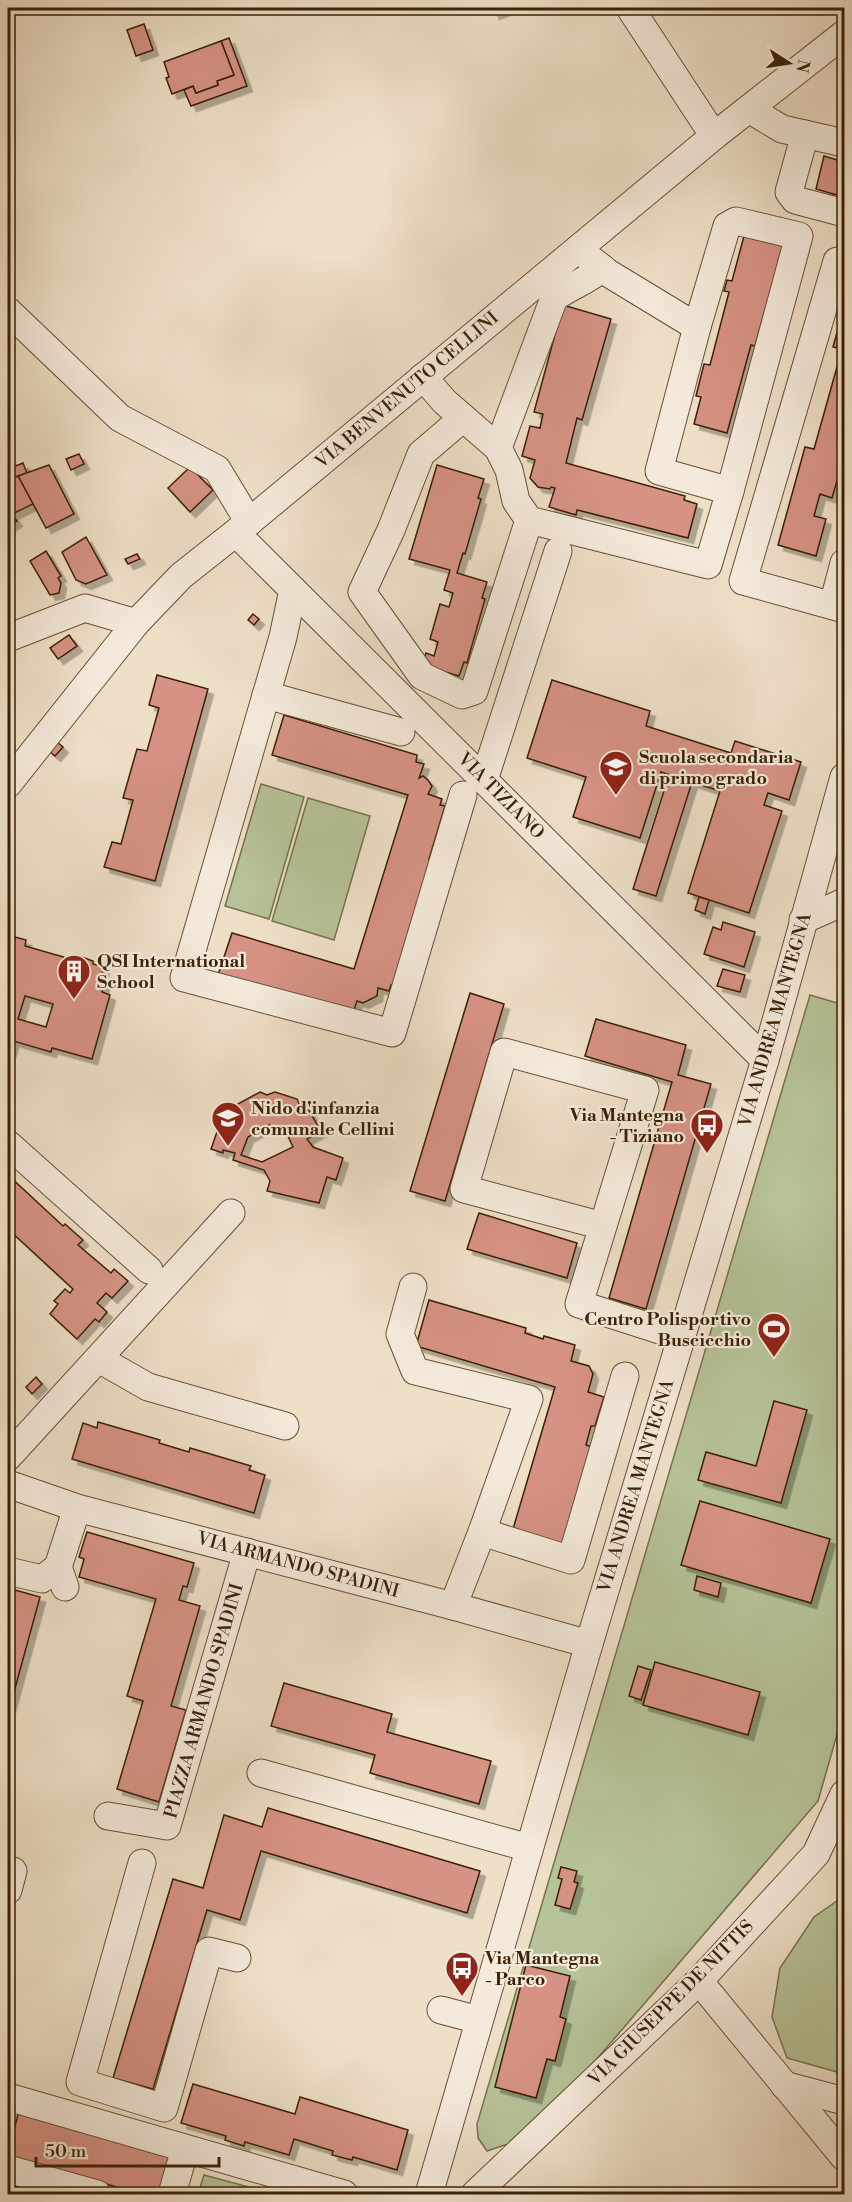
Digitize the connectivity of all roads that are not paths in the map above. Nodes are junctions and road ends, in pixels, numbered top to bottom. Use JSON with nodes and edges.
{"nodes":[{"id":1,"x":630,"y":8,"type":"edge"},
{"id":2,"x":844,"y":34,"type":"edge"},
{"id":3,"x":749,"y":110,"type":"junction"},
{"id":4,"x":805,"y":134,"type":"junction"},
{"id":5,"x":714,"y":136,"type":"junction"},
{"id":6,"x":844,"y":143,"type":"edge"},
{"id":7,"x":844,"y":213,"type":"edge"},
{"id":8,"x":578,"y":249,"type":"junction"},
{"id":9,"x":837,"y":261,"type":"dead end"},
{"id":10,"x":602,"y":267,"type":"junction"},
{"id":11,"x":12,"y":322,"type":"edge"},
{"id":12,"x":697,"y":327,"type":"junction"},
{"id":13,"x":423,"y":377,"type":"junction"},
{"id":14,"x":463,"y":418,"type":"junction"},
{"id":15,"x":498,"y":448,"type":"junction"},
{"id":16,"x":730,"y":491,"type":"junction"},
{"id":17,"x":529,"y":520,"type":"junction"},
{"id":18,"x":242,"y":527,"type":"junction"},
{"id":19,"x":558,"y":551,"type":"dead end"},
{"id":20,"x":844,"y":563,"type":"edge"},
{"id":21,"x":293,"y":590,"type":"junction"},
{"id":22,"x":839,"y":607,"type":"edge"},
{"id":23,"x":136,"y":623,"type":"junction"},
{"id":24,"x":8,"y":638,"type":"edge"},
{"id":25,"x":267,"y":695,"type":"junction"},
{"id":26,"x":401,"y":732,"type":"dead end"},
{"id":27,"x":844,"y":777,"type":"edge"},
{"id":28,"x":8,"y":784,"type":"edge"},
{"id":29,"x":473,"y":788,"type":"junction"},
{"id":30,"x":844,"y":903,"type":"edge"},
{"id":31,"x":803,"y":920,"type":"junction"},
{"id":32,"x":765,"y":1060,"type":"junction"},
{"id":33,"x":8,"y":1144,"type":"edge"},
{"id":34,"x":231,"y":1213,"type":"dead end"},
{"id":35,"x":603,"y":1226,"type":"junction"},
{"id":36,"x":149,"y":1270,"type":"dead end"},
{"id":37,"x":412,"y":1287,"type":"dead end"},
{"id":38,"x":681,"y":1337,"type":"junction"},
{"id":39,"x":99,"y":1359,"type":"junction"},
{"id":40,"x":625,"y":1376,"type":"dead end"},
{"id":41,"x":285,"y":1426,"type":"dead end"},
{"id":42,"x":8,"y":1457,"type":"edge"},
{"id":43,"x":8,"y":1484,"type":"edge"},
{"id":44,"x":77,"y":1508,"type":"junction"},
{"id":45,"x":482,"y":1532,"type":"junction"},
{"id":46,"x":247,"y":1552,"type":"junction"},
{"id":47,"x":8,"y":1571,"type":"edge"},
{"id":48,"x":453,"y":1606,"type":"junction"},
{"id":49,"x":589,"y":1644,"type":"junction"},
{"id":50,"x":261,"y":1773,"type":"dead end"},
{"id":51,"x":844,"y":1794,"type":"edge"},
{"id":52,"x":108,"y":1816,"type":"dead end"},
{"id":53,"x":529,"y":1848,"type":"junction"},
{"id":54,"x":142,"y":1863,"type":"dead end"},
{"id":55,"x":237,"y":1958,"type":"dead end"},
{"id":56,"x":699,"y":1981,"type":"junction"},
{"id":57,"x":441,"y":2010,"type":"dead end"},
{"id":58,"x":479,"y":2020,"type":"junction"},
{"id":59,"x":784,"y":2085,"type":"junction"},
{"id":60,"x":8,"y":2097,"type":"edge"},
{"id":61,"x":844,"y":2100,"type":"edge"},
{"id":62,"x":185,"y":2149,"type":"junction"},
{"id":63,"x":844,"y":2157,"type":"edge"},
{"id":64,"x":8,"y":2169,"type":"edge"},
{"id":65,"x":97,"y":2194,"type":"edge"},
{"id":66,"x":172,"y":2194,"type":"edge"},
{"id":67,"x":344,"y":2194,"type":"edge"},
{"id":68,"x":429,"y":2194,"type":"edge"},
{"id":69,"x":474,"y":2194,"type":"edge"}],
"edges":[{"from":1,"to":5,"type":"street"},
{"from":2,"to":3,"type":"street","name":"VIA BENVENUTO CELLINI"},
{"from":3,"to":4,"type":"street"},
{"from":3,"to":5,"type":"street","name":"VIA BENVENUTO CELLINI"},
{"from":4,"to":6,"type":"street"},
{"from":4,"to":7,"type":"street"},
{"from":5,"to":8,"type":"street","name":"VIA BENVENUTO CELLINI"},
{"from":8,"to":10,"type":"street"},
{"from":8,"to":13,"type":"street","name":"VIA BENVENUTO CELLINI"},
{"from":9,"to":22,"type":"street"},
{"from":10,"to":12,"type":"street"},
{"from":10,"to":15,"type":"street"},
{"from":11,"to":18,"type":"street","name":"VIA TIZIANO"},
{"from":12,"to":16,"type":"street"},
{"from":12,"to":16,"type":"street"},
{"from":13,"to":14,"type":"street"},
{"from":13,"to":18,"type":"street","name":"VIA BENVENUTO CELLINI"},
{"from":14,"to":15,"type":"street"},
{"from":14,"to":17,"type":"street"},
{"from":15,"to":17,"type":"street"},
{"from":16,"to":17,"type":"street"},
{"from":18,"to":21,"type":"street","name":"VIA TIZIANO"},
{"from":18,"to":23,"type":"street","name":"VIA BENVENUTO CELLINI"},
{"from":19,"to":29,"type":"street"},
{"from":20,"to":22,"type":"street"},
{"from":21,"to":25,"type":"street"},
{"from":21,"to":29,"type":"street","name":"VIA TIZIANO"},
{"from":23,"to":24,"type":"street"},
{"from":23,"to":28,"type":"street","name":"VIA BENVENUTO CELLINI"},
{"from":25,"to":26,"type":"street"},
{"from":25,"to":29,"type":"street"},
{"from":27,"to":31,"type":"street","name":"VIA ANDREA MANTEGNA"},
{"from":29,"to":32,"type":"street","name":"VIA TIZIANO"},
{"from":30,"to":31,"type":"street"},
{"from":31,"to":32,"type":"street","name":"VIA ANDREA MANTEGNA"},
{"from":32,"to":38,"type":"street","name":"VIA ANDREA MANTEGNA"},
{"from":33,"to":36,"type":"street"},
{"from":34,"to":39,"type":"street"},
{"from":35,"to":35,"type":"street"},
{"from":35,"to":38,"type":"street"},
{"from":37,"to":45,"type":"street"},
{"from":38,"to":49,"type":"street","name":"VIA ANDREA MANTEGNA"},
{"from":39,"to":41,"type":"street"},
{"from":39,"to":42,"type":"street"},
{"from":40,"to":45,"type":"street"},
{"from":43,"to":44,"type":"street","name":"VIA ARMANDO SPADINI"},
{"from":44,"to":46,"type":"street","name":"VIA ARMANDO SPADINI"},
{"from":44,"to":47,"type":"street"},
{"from":45,"to":48,"type":"street"},
{"from":46,"to":48,"type":"street","name":"VIA ARMANDO SPADINI"},
{"from":46,"to":52,"type":"street","name":"PIAZZA ARMANDO SPADINI"},
{"from":48,"to":49,"type":"street","name":"VIA ARMANDO SPADINI"},
{"from":49,"to":53,"type":"street","name":"VIA ANDREA MANTEGNA"},
{"from":50,"to":53,"type":"street"},
{"from":51,"to":56,"type":"street","name":"VIA GIUSEPPE DE NITTIS"},
{"from":53,"to":58,"type":"street","name":"VIA ANDREA MANTEGNA"},
{"from":54,"to":55,"type":"street"},
{"from":56,"to":59,"type":"street"},
{"from":56,"to":69,"type":"street","name":"VIA GIUSEPPE DE NITTIS"},
{"from":57,"to":58,"type":"street"},
{"from":58,"to":68,"type":"street","name":"VIA ANDREA MANTEGNA"},
{"from":59,"to":61,"type":"street"},
{"from":59,"to":63,"type":"street"},
{"from":60,"to":62,"type":"street"},
{"from":62,"to":66,"type":"street"},
{"from":62,"to":67,"type":"street"},
{"from":64,"to":65,"type":"street"}]}
